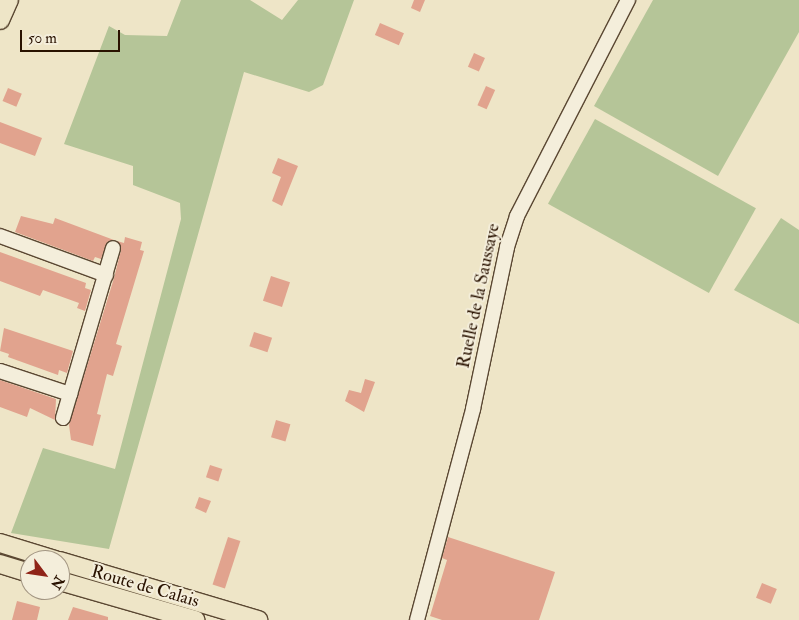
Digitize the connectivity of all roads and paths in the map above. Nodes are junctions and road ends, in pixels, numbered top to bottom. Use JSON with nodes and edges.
{"nodes":[{"id":1,"x":9,"y":0,"type":"edge"},
{"id":2,"x":628,"y":0,"type":"edge"},
{"id":3,"x":0,"y":20,"type":"edge"},
{"id":4,"x":0,"y":236,"type":"edge"},
{"id":5,"x":113,"y":248,"type":"dead end"},
{"id":6,"x":106,"y":275,"type":"junction"},
{"id":7,"x":0,"y":370,"type":"edge"},
{"id":8,"x":70,"y":394,"type":"junction"},
{"id":9,"x":63,"y":418,"type":"dead end"},
{"id":10,"x":0,"y":543,"type":"edge"},
{"id":11,"x":23,"y":550,"type":"edge"},
{"id":12,"x":0,"y":564,"type":"edge"},
{"id":13,"x":70,"y":564,"type":"edge"},
{"id":14,"x":20,"y":570,"type":"edge"},
{"id":15,"x":70,"y":584,"type":"edge"},
{"id":16,"x":195,"y":620,"type":"edge"},
{"id":17,"x":258,"y":620,"type":"edge"},
{"id":18,"x":417,"y":620,"type":"edge"}],
"edges":[{"from":1,"to":3,"type":"main road"},
{"from":2,"to":18,"type":"street","name":"Ruelle de la Saussaye"},
{"from":4,"to":6,"type":"street"},
{"from":5,"to":6,"type":"street"},
{"from":6,"to":8,"type":"street"},
{"from":7,"to":8,"type":"street"},
{"from":8,"to":9,"type":"street"},
{"from":10,"to":11,"type":"main road"},
{"from":12,"to":14,"type":"main road"},
{"from":13,"to":17,"type":"main road","name":"Route de Calais"},
{"from":15,"to":16,"type":"main road","name":"Route de Calais"}]}
